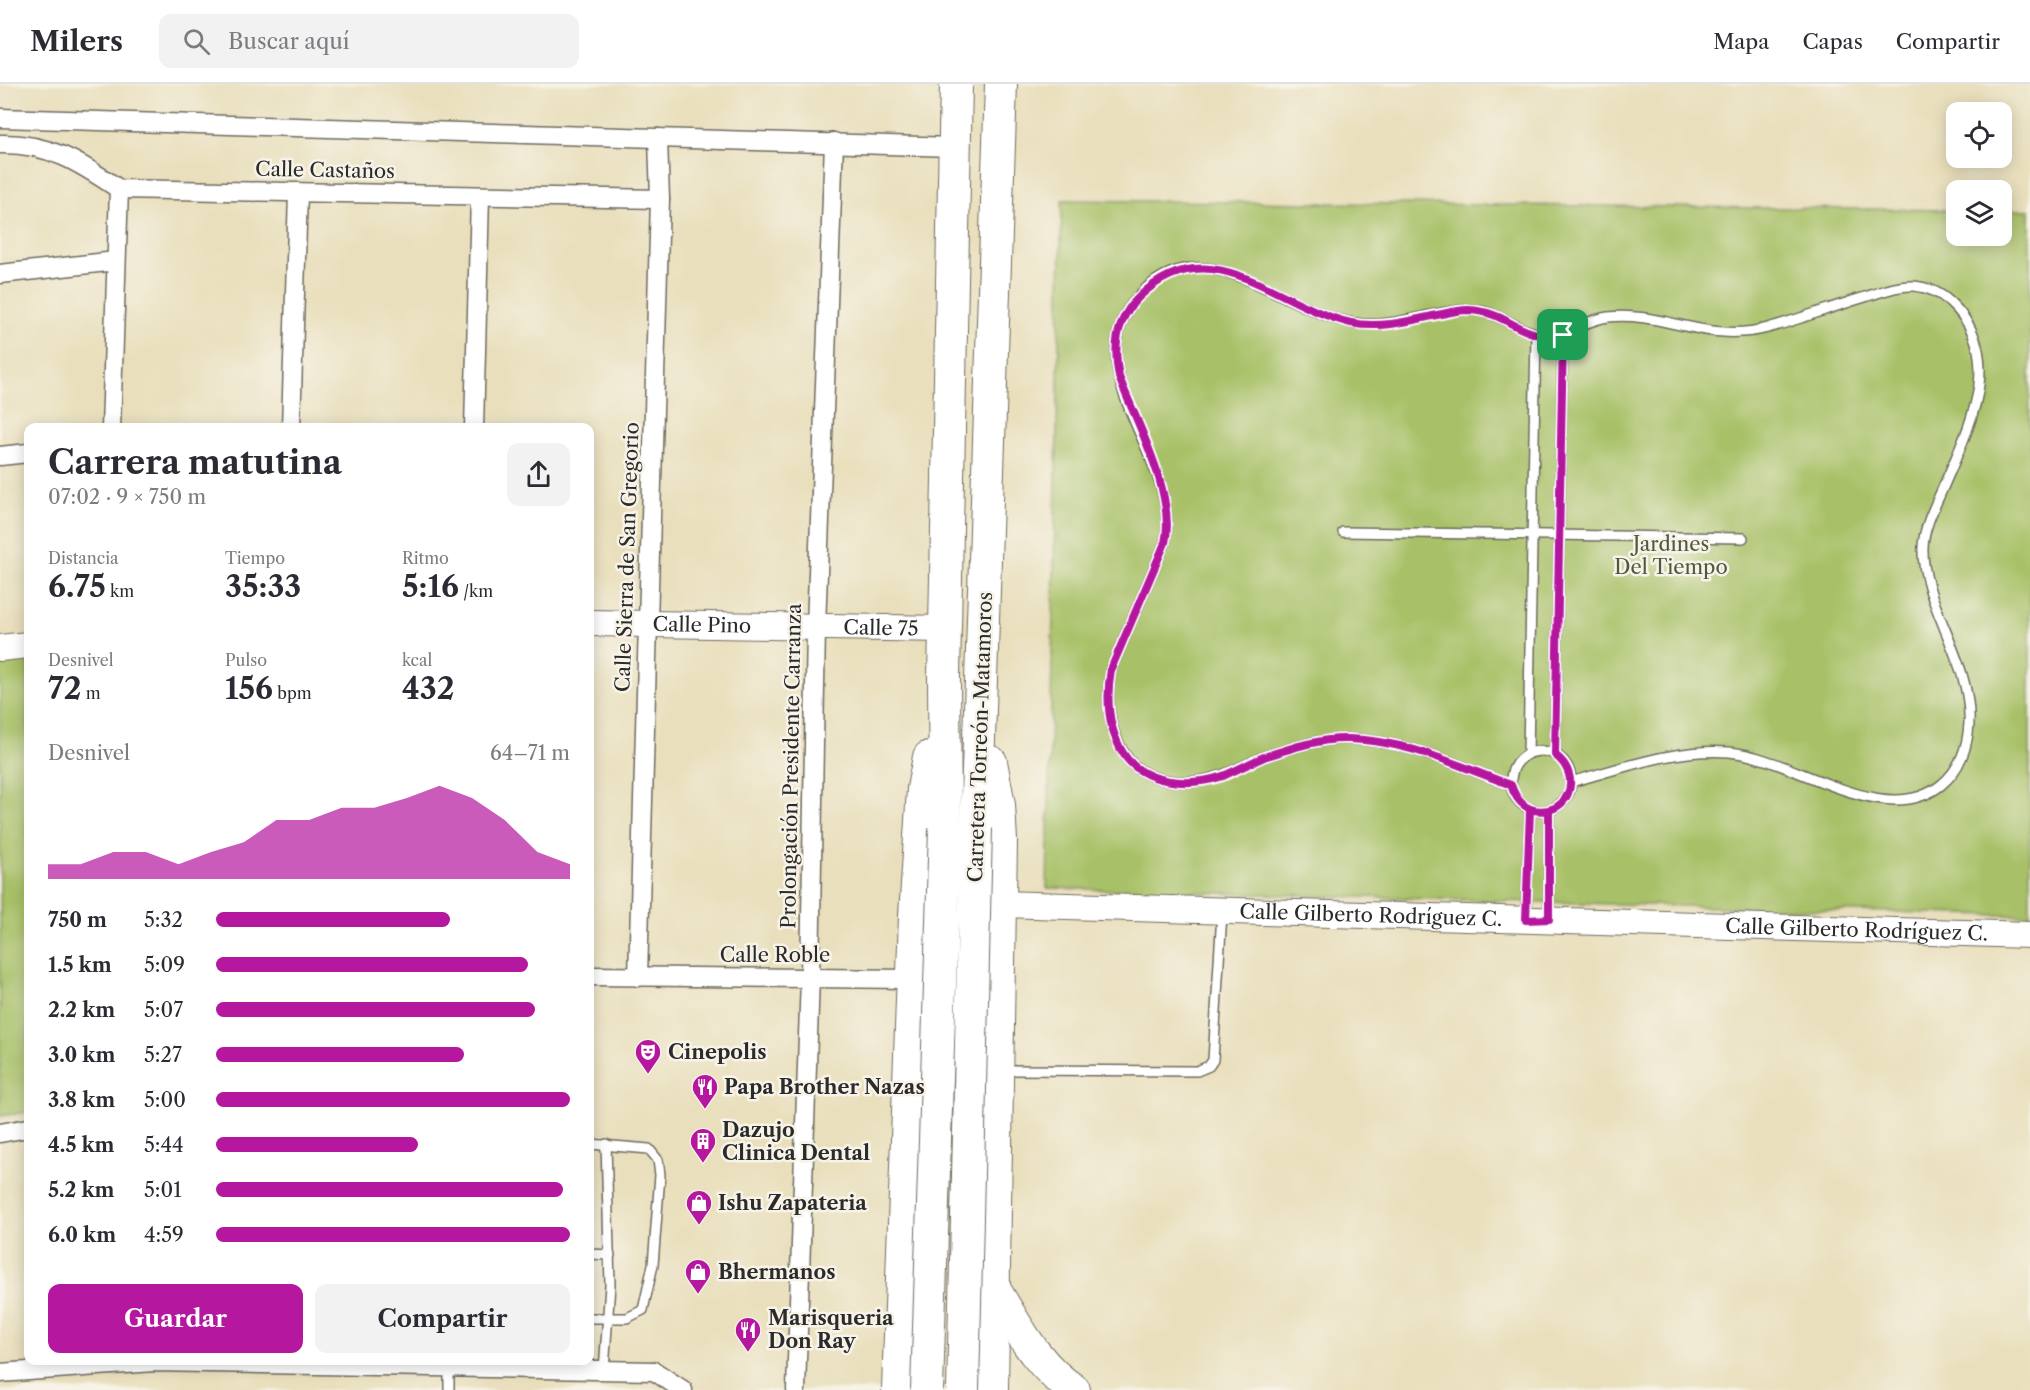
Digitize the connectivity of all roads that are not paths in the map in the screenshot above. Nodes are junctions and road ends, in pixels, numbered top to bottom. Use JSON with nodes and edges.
{"nodes":[{"id":1,"x":956,"y":84,"type":"edge"},
{"id":2,"x":1001,"y":84,"type":"edge"},
{"id":3,"x":0,"y":118,"type":"edge"},
{"id":4,"x":658,"y":138,"type":"junction"},
{"id":5,"x":834,"y":142,"type":"junction"},
{"id":6,"x":0,"y":144,"type":"edge"},
{"id":7,"x":954,"y":147,"type":"junction"},
{"id":8,"x":119,"y":189,"type":"junction"},
{"id":9,"x":298,"y":192,"type":"junction"},
{"id":10,"x":480,"y":196,"type":"junction"},
{"id":11,"x":660,"y":199,"type":"junction"},
{"id":12,"x":116,"y":261,"type":"junction"},
{"id":13,"x":0,"y":274,"type":"edge"},
{"id":14,"x":1536,"y":334,"type":"junction"},
{"id":15,"x":1563,"y":335,"type":"junction"},
{"id":16,"x":111,"y":423,"type":"edge"},
{"id":17,"x":291,"y":423,"type":"edge"},
{"id":18,"x":474,"y":423,"type":"edge"},
{"id":19,"x":24,"y":453,"type":"edge"},
{"id":20,"x":0,"y":456,"type":"edge"},
{"id":21,"x":1343,"y":532,"type":"dead end"},
{"id":22,"x":1531,"y":534,"type":"junction"},
{"id":23,"x":1559,"y":535,"type":"junction"},
{"id":24,"x":1743,"y":538,"type":"dead end"},
{"id":25,"x":594,"y":623,"type":"edge"},
{"id":26,"x":648,"y":624,"type":"junction"},
{"id":27,"x":816,"y":627,"type":"junction"},
{"id":28,"x":945,"y":629,"type":"junction"},
{"id":29,"x":24,"y":645,"type":"edge"},
{"id":30,"x":0,"y":648,"type":"edge"},
{"id":31,"x":944,"y":677,"type":"junction"},
{"id":32,"x":980,"y":715,"type":"junction"},
{"id":33,"x":1528,"y":754,"type":"junction"},
{"id":34,"x":1555,"y":755,"type":"junction"},
{"id":35,"x":1571,"y":782,"type":"junction"},
{"id":36,"x":1511,"y":785,"type":"junction"},
{"id":37,"x":1530,"y":809,"type":"junction"},
{"id":38,"x":1549,"y":810,"type":"junction"},
{"id":39,"x":1000,"y":904,"type":"junction"},
{"id":40,"x":1222,"y":910,"type":"junction"},
{"id":41,"x":1537,"y":919,"type":"junction"},
{"id":42,"x":2030,"y":934,"type":"edge"},
{"id":43,"x":594,"y":976,"type":"edge"},
{"id":44,"x":638,"y":977,"type":"junction"},
{"id":45,"x":810,"y":977,"type":"junction"},
{"id":46,"x":912,"y":979,"type":"junction"},
{"id":47,"x":998,"y":1070,"type":"junction"},
{"id":48,"x":24,"y":1129,"type":"edge"},
{"id":49,"x":0,"y":1133,"type":"edge"},
{"id":50,"x":594,"y":1144,"type":"edge"},
{"id":51,"x":606,"y":1144,"type":"junction"},
{"id":52,"x":594,"y":1254,"type":"edge"},
{"id":53,"x":610,"y":1255,"type":"junction"},
{"id":54,"x":996,"y":1304,"type":"junction"},
{"id":55,"x":594,"y":1318,"type":"edge"},
{"id":56,"x":608,"y":1319,"type":"junction"},
{"id":57,"x":898,"y":1348,"type":"junction"},
{"id":58,"x":112,"y":1365,"type":"edge"},
{"id":59,"x":449,"y":1365,"type":"edge"},
{"id":60,"x":475,"y":1365,"type":"edge"},
{"id":61,"x":604,"y":1370,"type":"junction"},
{"id":62,"x":0,"y":1373,"type":"edge"},
{"id":63,"x":449,"y":1390,"type":"edge"},
{"id":64,"x":683,"y":1390,"type":"edge"},
{"id":65,"x":796,"y":1390,"type":"edge"},
{"id":66,"x":875,"y":1390,"type":"edge"},
{"id":67,"x":898,"y":1390,"type":"edge"},
{"id":68,"x":927,"y":1390,"type":"edge"},
{"id":69,"x":963,"y":1390,"type":"edge"},
{"id":70,"x":992,"y":1390,"type":"edge"},
{"id":71,"x":1074,"y":1390,"type":"edge"}],
"edges":[{"from":1,"to":7,"type":"highway"},
{"from":2,"to":32,"type":"highway","name":"Carretera Torreón-Matamoros"},
{"from":3,"to":4,"type":"street"},
{"from":4,"to":5,"type":"street"},
{"from":4,"to":11,"type":"street","name":"Calle Sierra de San Gregorio"},
{"from":5,"to":7,"type":"street"},
{"from":5,"to":27,"type":"street","name":"Prolongación Presidente Carranza"},
{"from":6,"to":8,"type":"street"},
{"from":7,"to":28,"type":"highway"},
{"from":8,"to":9,"type":"street","name":"Calle Castaños"},
{"from":8,"to":12,"type":"street"},
{"from":9,"to":10,"type":"street","name":"Calle Castaños"},
{"from":9,"to":17,"type":"street"},
{"from":10,"to":11,"type":"street","name":"Calle Castaños"},
{"from":10,"to":18,"type":"street"},
{"from":11,"to":26,"type":"street","name":"Calle Sierra de San Gregorio"},
{"from":12,"to":13,"type":"street"},
{"from":12,"to":16,"type":"street"},
{"from":14,"to":15,"type":"lane"},
{"from":14,"to":22,"type":"lane"},
{"from":14,"to":36,"type":"lane"},
{"from":15,"to":23,"type":"lane"},
{"from":15,"to":35,"type":"lane"},
{"from":19,"to":20,"type":"street"},
{"from":21,"to":22,"type":"lane"},
{"from":22,"to":23,"type":"lane"},
{"from":22,"to":33,"type":"lane"},
{"from":23,"to":24,"type":"lane"},
{"from":23,"to":34,"type":"lane"},
{"from":25,"to":26,"type":"street","name":"Calle Pino"},
{"from":26,"to":27,"type":"street","name":"Calle Pino"},
{"from":26,"to":44,"type":"street","name":"Calle Sierra de San Gregorio"},
{"from":27,"to":28,"type":"street","name":"Calle 75"},
{"from":27,"to":45,"type":"street","name":"Prolongación Presidente Carranza"},
{"from":28,"to":31,"type":"highway"},
{"from":29,"to":30,"type":"street"},
{"from":31,"to":46,"type":"highway"},
{"from":31,"to":68,"type":"highway","bridge":true},
{"from":32,"to":39,"type":"highway"},
{"from":32,"to":69,"type":"highway","name":"Carretera Torreón-Matamoros","bridge":true},
{"from":33,"to":34,"type":"lane"},
{"from":33,"to":36,"type":"lane"},
{"from":34,"to":35,"type":"lane"},
{"from":35,"to":38,"type":"lane"},
{"from":36,"to":37,"type":"lane"},
{"from":37,"to":38,"type":"lane"},
{"from":37,"to":41,"type":"lane"},
{"from":38,"to":41,"type":"lane"},
{"from":39,"to":40,"type":"street","name":"Calle Gilberto Rodríguez C."},
{"from":39,"to":47,"type":"highway"},
{"from":40,"to":41,"type":"street","name":"Calle Gilberto Rodríguez C."},
{"from":40,"to":47,"type":"lane"},
{"from":41,"to":42,"type":"street","name":"Calle Gilberto Rodríguez C."},
{"from":43,"to":44,"type":"street","name":"Calle Roble"},
{"from":44,"to":45,"type":"street","name":"Calle Roble"},
{"from":45,"to":46,"type":"street","name":"Calle Roble"},
{"from":45,"to":65,"type":"street","name":"Prolongación Presidente Carranza"},
{"from":46,"to":57,"type":"highway"},
{"from":47,"to":54,"type":"highway"},
{"from":48,"to":49,"type":"street"},
{"from":50,"to":51,"type":"lane"},
{"from":51,"to":53,"type":"lane"},
{"from":51,"to":56,"type":"lane"},
{"from":52,"to":53,"type":"lane"},
{"from":53,"to":56,"type":"lane"},
{"from":54,"to":57,"type":"highway"},
{"from":54,"to":70,"type":"highway"},
{"from":54,"to":71,"type":"highway"},
{"from":55,"to":56,"type":"lane"},
{"from":56,"to":61,"type":"lane"},
{"from":57,"to":66,"type":"highway"},
{"from":57,"to":67,"type":"highway"},
{"from":58,"to":62,"type":"street"},
{"from":59,"to":63,"type":"lane"},
{"from":60,"to":61,"type":"street"},
{"from":61,"to":64,"type":"street"}]}
